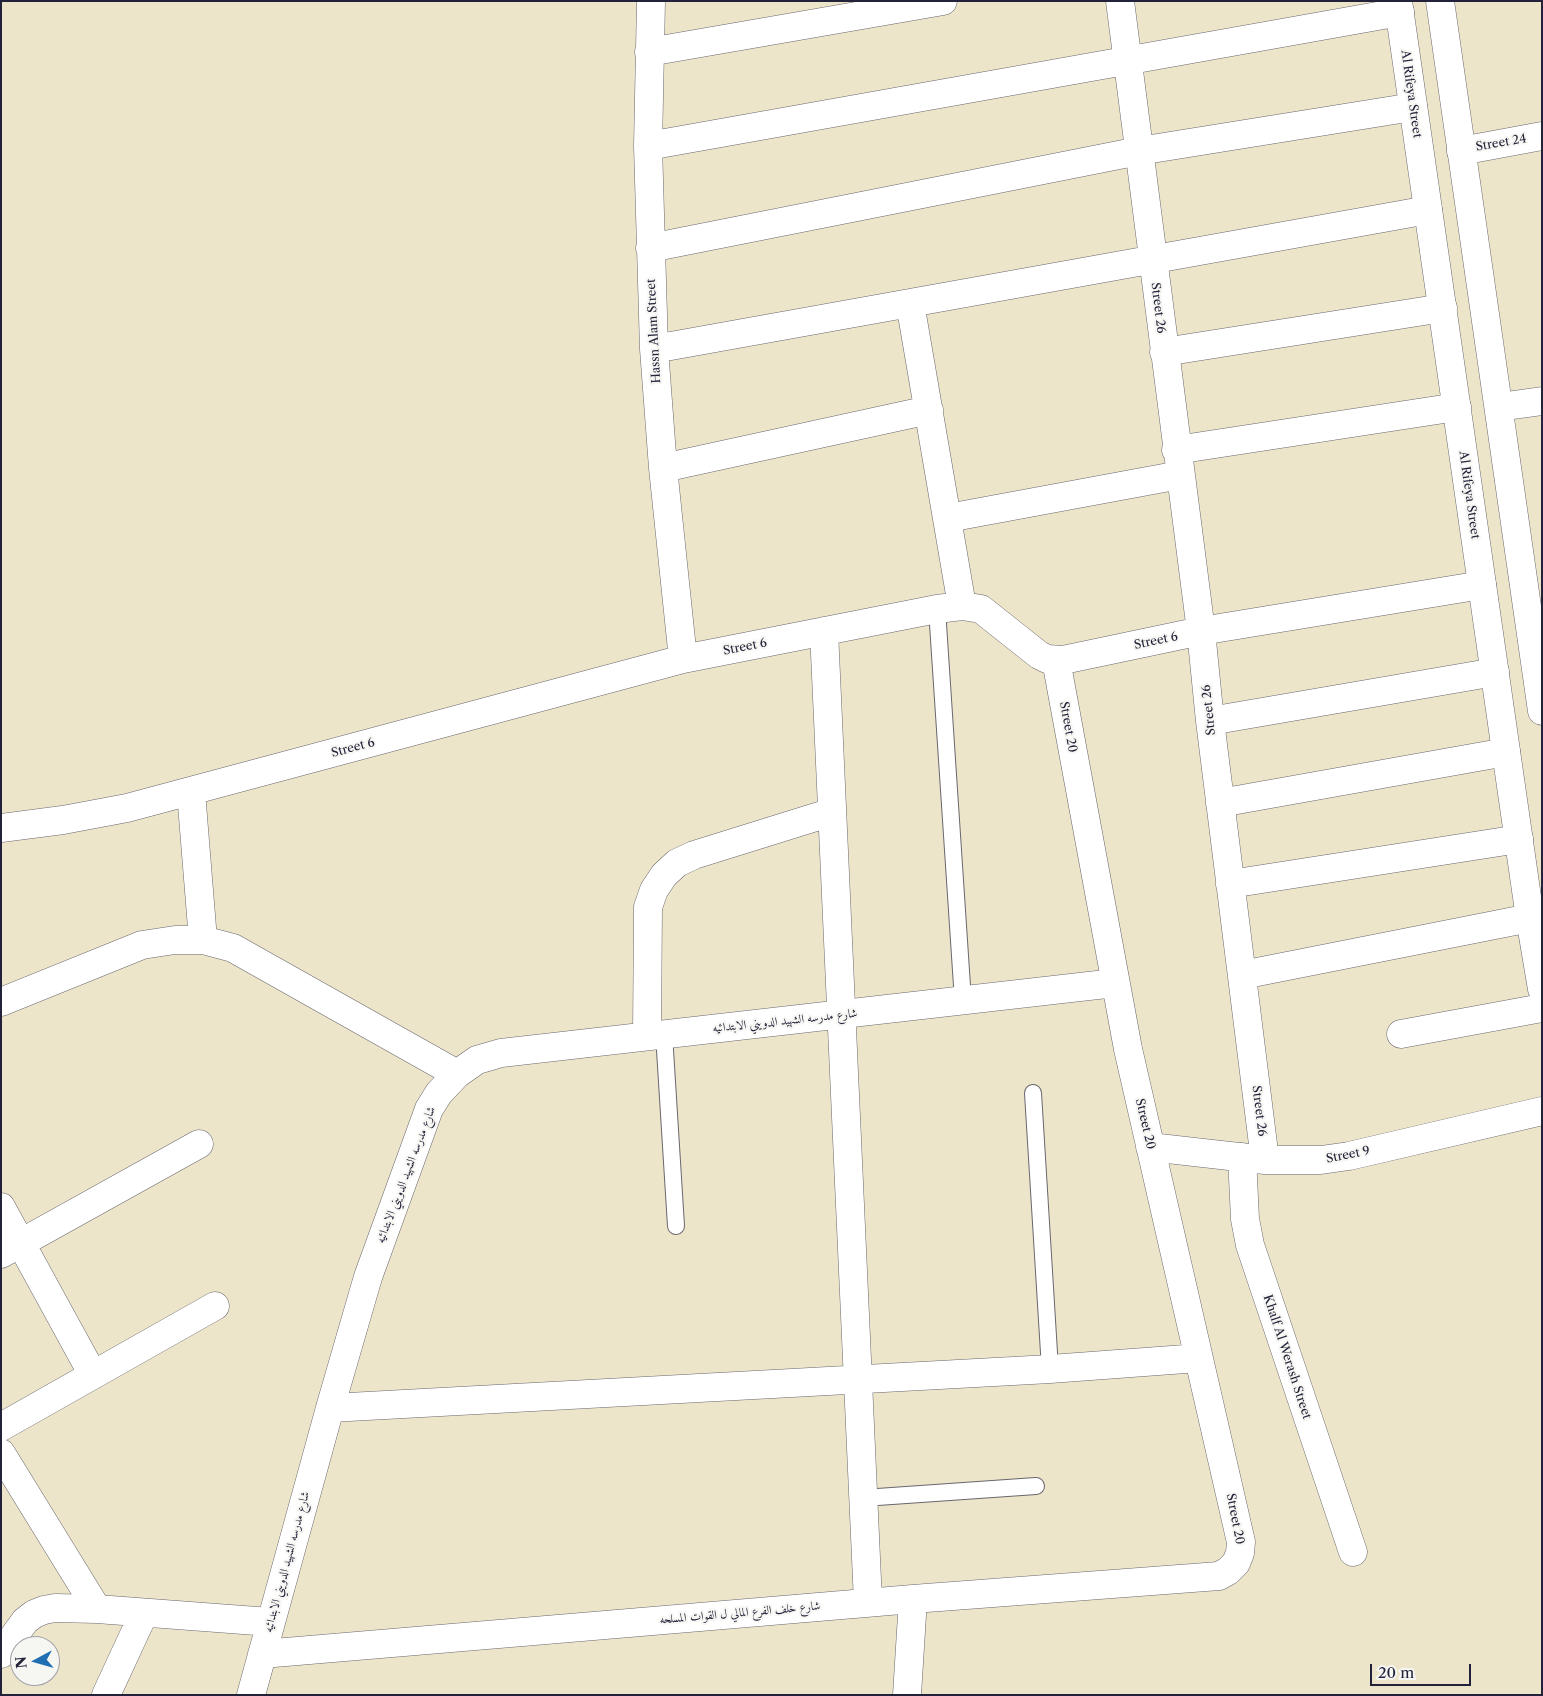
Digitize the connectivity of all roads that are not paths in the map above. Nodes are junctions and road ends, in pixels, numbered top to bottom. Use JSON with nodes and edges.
{"nodes":[{"id":1,"x":651,"y":1,"type":"edge"},
{"id":2,"x":943,"y":1,"type":"edge"},
{"id":3,"x":1120,"y":1,"type":"edge"},
{"id":4,"x":1440,"y":1,"type":"edge"},
{"id":5,"x":1399,"y":7,"type":"edge"},
{"id":6,"x":649,"y":52,"type":"junction"},
{"id":7,"x":1128,"y":62,"type":"junction"},
{"id":8,"x":1413,"y":107,"type":"junction"},
{"id":9,"x":1542,"y":136,"type":"edge"},
{"id":10,"x":648,"y":146,"type":"junction"},
{"id":11,"x":1461,"y":150,"type":"junction"},
{"id":12,"x":1139,"y":152,"type":"junction"},
{"id":13,"x":1428,"y":210,"type":"junction"},
{"id":14,"x":650,"y":248,"type":"junction"},
{"id":15,"x":1152,"y":259,"type":"junction"},
{"id":16,"x":910,"y":303,"type":"junction"},
{"id":17,"x":1442,"y":308,"type":"junction"},
{"id":18,"x":654,"y":349,"type":"junction"},
{"id":19,"x":1164,"y":352,"type":"junction"},
{"id":20,"x":1542,"y":401,"type":"edge"},
{"id":21,"x":1457,"y":407,"type":"junction"},
{"id":22,"x":1499,"y":407,"type":"junction"},
{"id":23,"x":929,"y":410,"type":"junction"},
{"id":24,"x":1178,"y":463,"type":"junction"},
{"id":25,"x":663,"y":468,"type":"junction"},
{"id":26,"x":948,"y":518,"type":"junction"},
{"id":27,"x":1482,"y":585,"type":"junction"},
{"id":28,"x":949,"y":608,"type":"junction"},
{"id":29,"x":824,"y":631,"type":"junction"},
{"id":30,"x":1200,"y":631,"type":"junction"},
{"id":31,"x":683,"y":659,"type":"junction"},
{"id":32,"x":1056,"y":660,"type":"junction"},
{"id":33,"x":1495,"y":672,"type":"junction"},
{"id":34,"x":1542,"y":711,"type":"edge"},
{"id":35,"x":1210,"y":721,"type":"junction"},
{"id":36,"x":1506,"y":752,"type":"junction"},
{"id":37,"x":191,"y":792,"type":"junction"},
{"id":38,"x":1220,"y":803,"type":"junction"},
{"id":39,"x":832,"y":812,"type":"junction"},
{"id":40,"x":1,"y":828,"type":"edge"},
{"id":41,"x":1519,"y":839,"type":"junction"},
{"id":42,"x":1230,"y":884,"type":"junction"},
{"id":43,"x":1530,"y":918,"type":"junction"},
{"id":44,"x":203,"y":940,"type":"junction"},
{"id":45,"x":1242,"y":975,"type":"junction"},
{"id":46,"x":1115,"y":983,"type":"junction"},
{"id":47,"x":1542,"y":989,"type":"edge"},
{"id":48,"x":963,"y":1000,"type":"junction"},
{"id":49,"x":1,"y":1002,"type":"edge"},
{"id":50,"x":1542,"y":1008,"type":"edge"},
{"id":51,"x":841,"y":1014,"type":"junction"},
{"id":52,"x":1400,"y":1034,"type":"dead end"},
{"id":53,"x":656,"y":1035,"type":"junction"},
{"id":54,"x":457,"y":1074,"type":"junction"},
{"id":55,"x":1033,"y":1093,"type":"dead end"},
{"id":56,"x":1542,"y":1110,"type":"edge"},
{"id":57,"x":199,"y":1144,"type":"dead end"},
{"id":58,"x":1150,"y":1147,"type":"junction"},
{"id":59,"x":1253,"y":1159,"type":"junction"},
{"id":60,"x":1,"y":1207,"type":"edge"},
{"id":61,"x":676,"y":1226,"type":"dead end"},
{"id":62,"x":11,"y":1249,"type":"edge"},
{"id":63,"x":215,"y":1306,"type":"dead end"},
{"id":64,"x":1199,"y":1358,"type":"junction"},
{"id":65,"x":1050,"y":1369,"type":"junction"},
{"id":66,"x":93,"y":1375,"type":"junction"},
{"id":67,"x":858,"y":1379,"type":"junction"},
{"id":68,"x":330,"y":1408,"type":"junction"},
{"id":69,"x":1,"y":1427,"type":"edge"},
{"id":70,"x":1,"y":1453,"type":"edge"},
{"id":71,"x":1036,"y":1486,"type":"dead end"},
{"id":72,"x":864,"y":1498,"type":"junction"},
{"id":73,"x":1352,"y":1552,"type":"dead end"},
{"id":74,"x":1219,"y":1576,"type":"joint"},
{"id":75,"x":913,"y":1599,"type":"junction"},
{"id":76,"x":868,"y":1602,"type":"junction"},
{"id":77,"x":97,"y":1609,"type":"junction"},
{"id":78,"x":144,"y":1613,"type":"junction"},
{"id":79,"x":270,"y":1622,"type":"junction"},
{"id":80,"x":1,"y":1654,"type":"edge"},
{"id":81,"x":262,"y":1654,"type":"junction"},
{"id":82,"x":106,"y":1695,"type":"edge"},
{"id":83,"x":251,"y":1695,"type":"edge"},
{"id":84,"x":907,"y":1695,"type":"edge"}],
"edges":[{"from":1,"to":6,"type":"street","name":"Hassn Alam Street"},
{"from":2,"to":6,"type":"street"},
{"from":3,"to":7,"type":"street","name":"Street 26"},
{"from":4,"to":11,"type":"street"},
{"from":5,"to":7,"type":"street"},
{"from":5,"to":8,"type":"street","name":"Al Rifeya Street"},
{"from":6,"to":10,"type":"street","name":"Hassn Alam Street"},
{"from":7,"to":10,"type":"street"},
{"from":7,"to":12,"type":"street","name":"Street 26"},
{"from":8,"to":12,"type":"street"},
{"from":8,"to":13,"type":"street","name":"Al Rifeya Street"},
{"from":9,"to":11,"type":"street","name":"Street 24"},
{"from":10,"to":14,"type":"street","name":"Hassn Alam Street"},
{"from":11,"to":22,"type":"street"},
{"from":12,"to":14,"type":"street"},
{"from":12,"to":15,"type":"street","name":"Street 26"},
{"from":13,"to":15,"type":"street"},
{"from":13,"to":17,"type":"street","name":"Al Rifeya Street"},
{"from":14,"to":18,"type":"street","name":"Hassn Alam Street"},
{"from":15,"to":16,"type":"street"},
{"from":15,"to":19,"type":"street","name":"Street 26"},
{"from":16,"to":18,"type":"street"},
{"from":16,"to":23,"type":"street"},
{"from":17,"to":19,"type":"street"},
{"from":17,"to":21,"type":"street","name":"Al Rifeya Street"},
{"from":18,"to":25,"type":"street","name":"Hassn Alam Street"},
{"from":19,"to":24,"type":"street","name":"Street 26"},
{"from":20,"to":22,"type":"street"},
{"from":21,"to":24,"type":"street"},
{"from":21,"to":27,"type":"street","name":"Al Rifeya Street"},
{"from":22,"to":34,"type":"street"},
{"from":23,"to":25,"type":"street"},
{"from":23,"to":26,"type":"street"},
{"from":24,"to":26,"type":"street"},
{"from":24,"to":30,"type":"street","name":"Street 26"},
{"from":25,"to":31,"type":"street","name":"Hassn Alam Street"},
{"from":26,"to":28,"type":"street"},
{"from":27,"to":30,"type":"street","name":"Street 6"},
{"from":27,"to":33,"type":"street","name":"Al Rifeya Street"},
{"from":28,"to":29,"type":"street","name":"Street 6"},
{"from":28,"to":32,"type":"street","name":"Street 6"},
{"from":28,"to":48,"type":"lane"},
{"from":29,"to":31,"type":"street","name":"Street 6"},
{"from":29,"to":39,"type":"street"},
{"from":30,"to":32,"type":"street","name":"Street 6"},
{"from":30,"to":35,"type":"street","name":"Street 26"},
{"from":31,"to":37,"type":"street","name":"Street 6"},
{"from":32,"to":46,"type":"street","name":"Street 20"},
{"from":33,"to":35,"type":"street"},
{"from":33,"to":36,"type":"street","name":"Al Rifeya Street"},
{"from":35,"to":38,"type":"street","name":"Street 26"},
{"from":36,"to":38,"type":"street"},
{"from":36,"to":41,"type":"street","name":"Al Rifeya Street"},
{"from":37,"to":40,"type":"street","name":"Street 6"},
{"from":37,"to":44,"type":"street"},
{"from":38,"to":42,"type":"street","name":"Street 26"},
{"from":39,"to":51,"type":"street"},
{"from":39,"to":53,"type":"street"},
{"from":41,"to":42,"type":"street"},
{"from":41,"to":43,"type":"street","name":"Al Rifeya Street"},
{"from":42,"to":45,"type":"street","name":"Street 26"},
{"from":43,"to":45,"type":"street"},
{"from":43,"to":47,"type":"street","name":"Al Rifeya Street"},
{"from":44,"to":49,"type":"street"},
{"from":44,"to":54,"type":"street"},
{"from":45,"to":59,"type":"street","name":"Street 26"},
{"from":46,"to":48,"type":"street","name":"شارع مدرسه الشهيد الدويني الابتدائيه"},
{"from":46,"to":58,"type":"street","name":"Street 20"},
{"from":48,"to":51,"type":"street","name":"شارع مدرسه الشهيد الدويني الابتدائيه"},
{"from":50,"to":52,"type":"street"},
{"from":51,"to":53,"type":"street","name":"شارع مدرسه الشهيد الدويني الابتدائيه"},
{"from":51,"to":67,"type":"street"},
{"from":53,"to":54,"type":"street","name":"شارع مدرسه الشهيد الدويني الابتدائيه"},
{"from":53,"to":61,"type":"lane"},
{"from":54,"to":68,"type":"street","name":"شارع مدرسه الشهيد الدويني الابتدائيه"},
{"from":55,"to":65,"type":"lane"},
{"from":56,"to":59,"type":"street","name":"Street 9"},
{"from":57,"to":62,"type":"street"},
{"from":58,"to":59,"type":"street","name":"Street 9"},
{"from":58,"to":64,"type":"street","name":"Street 20"},
{"from":59,"to":73,"type":"street","name":"Khalf Al Werash Street"},
{"from":60,"to":62,"type":"street"},
{"from":62,"to":66,"type":"street"},
{"from":63,"to":66,"type":"street"},
{"from":64,"to":65,"type":"street"},
{"from":64,"to":74,"type":"street","name":"Street 20"},
{"from":65,"to":67,"type":"street"},
{"from":66,"to":69,"type":"street"},
{"from":67,"to":68,"type":"street"},
{"from":67,"to":72,"type":"street"},
{"from":68,"to":79,"type":"street","name":"شارع مدرسه الشهيد الدويني الابتدائيه"},
{"from":70,"to":77,"type":"street"},
{"from":71,"to":72,"type":"lane"},
{"from":72,"to":76,"type":"street"},
{"from":74,"to":75,"type":"street","name":"شارع خلف الفرع المالي ل القوات المسلحه"},
{"from":75,"to":76,"type":"street","name":"شارع خلف الفرع المالي ل القوات المسلحه"},
{"from":75,"to":84,"type":"street"},
{"from":76,"to":81,"type":"street","name":"شارع خلف الفرع المالي ل القوات المسلحه"},
{"from":77,"to":78,"type":"street"},
{"from":77,"to":80,"type":"street"},
{"from":78,"to":79,"type":"street"},
{"from":78,"to":82,"type":"street"},
{"from":79,"to":81,"type":"street","name":"شارع مدرسه الشهيد الدويني الابتدائيه"},
{"from":81,"to":83,"type":"street","name":"شارع مدرسه الشهيد الدويني الابتدائيه"}]}
